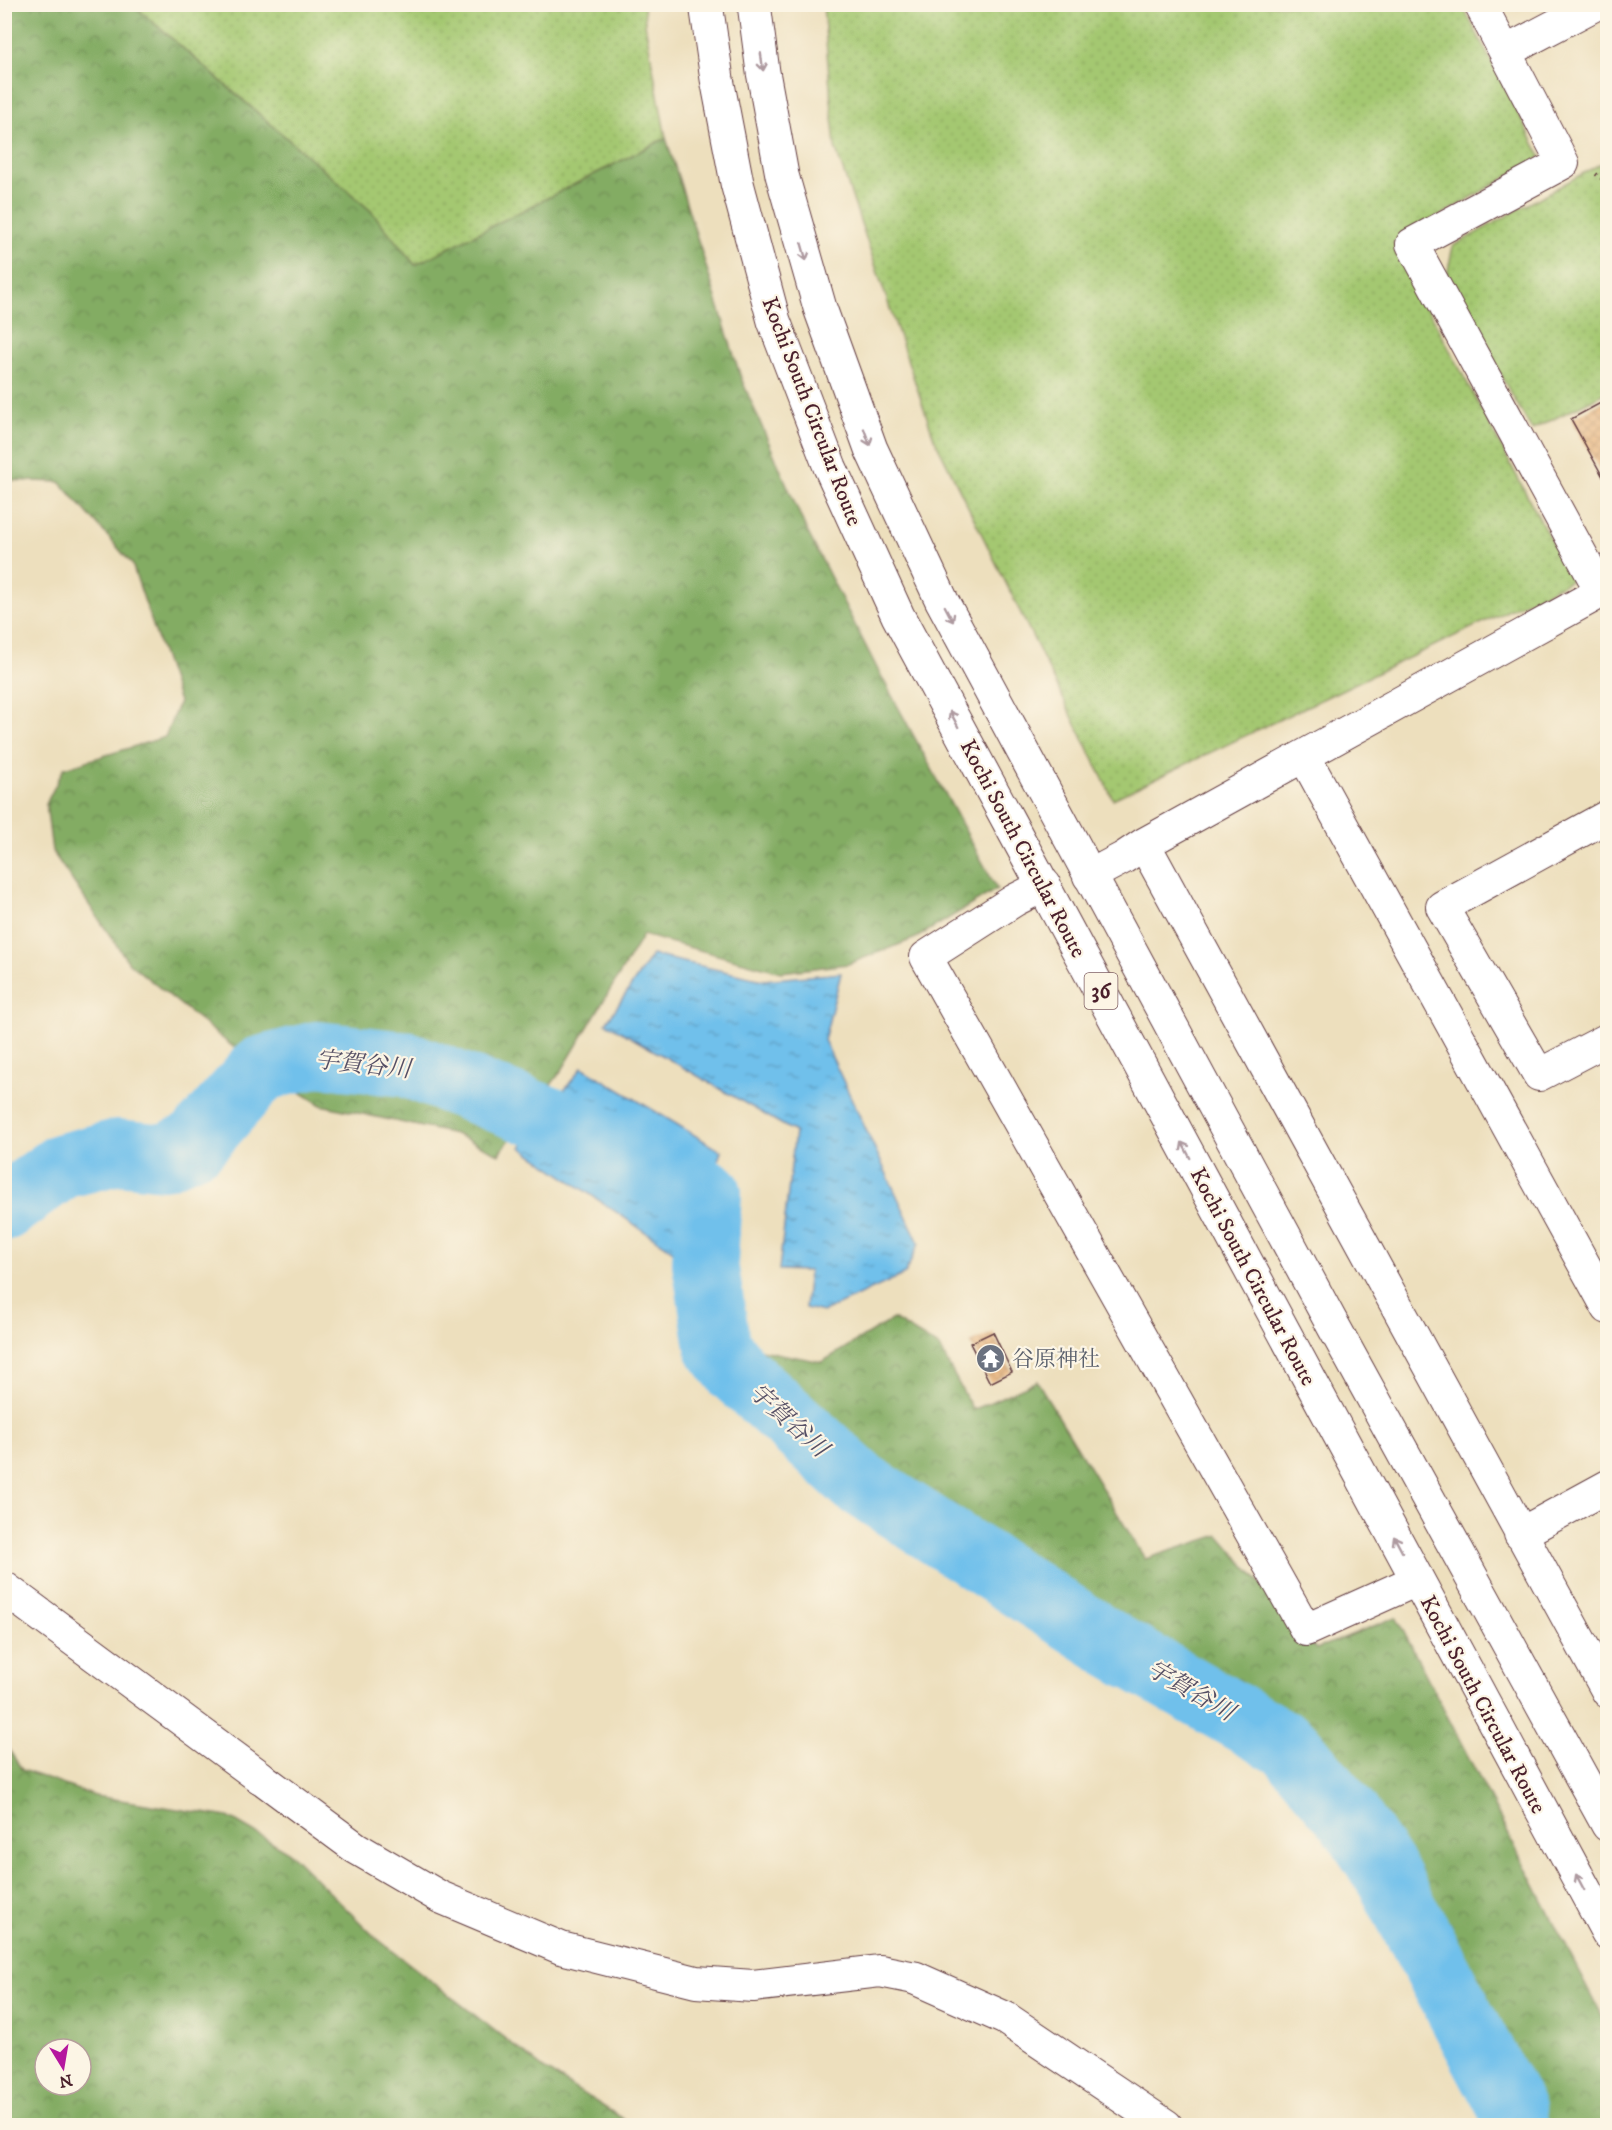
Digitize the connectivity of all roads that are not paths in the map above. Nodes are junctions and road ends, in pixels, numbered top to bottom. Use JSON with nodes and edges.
{"nodes":[{"id":1,"x":706,"y":4,"type":"edge"},
{"id":2,"x":754,"y":4,"type":"edge"},
{"id":3,"x":1480,"y":4,"type":"edge"},
{"id":4,"x":1596,"y":4,"type":"edge"},
{"id":5,"x":1505,"y":52,"type":"junction"},
{"id":6,"x":1604,"y":590,"type":"edge"},
{"id":7,"x":1304,"y":756,"type":"junction"},
{"id":8,"x":1608,"y":816,"type":"edge"},
{"id":9,"x":1144,"y":844,"type":"junction"},
{"id":10,"x":1089,"y":876,"type":"junction"},
{"id":11,"x":1045,"y":885,"type":"junction"},
{"id":12,"x":1608,"y":1039,"type":"edge"},
{"id":13,"x":1608,"y":1308,"type":"edge"},
{"id":14,"x":1608,"y":1486,"type":"edge"},
{"id":15,"x":1520,"y":1534,"type":"junction"},
{"id":16,"x":1418,"y":1581,"type":"junction"},
{"id":17,"x":4,"y":1588,"type":"edge"},
{"id":18,"x":1608,"y":1692,"type":"edge"},
{"id":19,"x":260,"y":1776,"type":"joint"},
{"id":20,"x":1608,"y":1826,"type":"edge"},
{"id":21,"x":1608,"y":1933,"type":"edge"},
{"id":22,"x":915,"y":1978,"type":"joint"},
{"id":23,"x":1166,"y":2126,"type":"edge"}],
"edges":[{"from":11,"to":1,"type":"main road","name":"Kochi South Circular Route","number":"36","one_way":true},
{"from":2,"to":10,"type":"main road","name":"Kochi South Circular Route","number":"36","one_way":true},
{"from":3,"to":5,"type":"street"},
{"from":4,"to":5,"type":"street"},
{"from":5,"to":6,"type":"street"},
{"from":6,"to":7,"type":"street"},
{"from":7,"to":9,"type":"street"},
{"from":7,"to":13,"type":"street"},
{"from":8,"to":12,"type":"street"},
{"from":9,"to":10,"type":"street"},
{"from":9,"to":15,"type":"street"},
{"from":10,"to":20,"type":"main road","name":"Kochi South Circular Route","number":"36"},
{"from":16,"to":11,"type":"main road","name":"Kochi South Circular Route","number":"36","one_way":true},
{"from":11,"to":16,"type":"street"},
{"from":14,"to":15,"type":"street"},
{"from":15,"to":18,"type":"street"},
{"from":21,"to":16,"type":"main road","name":"Kochi South Circular Route","number":"36","one_way":true},
{"from":17,"to":19,"type":"main road"},
{"from":19,"to":22,"type":"street"},
{"from":22,"to":23,"type":"main road"}]}
